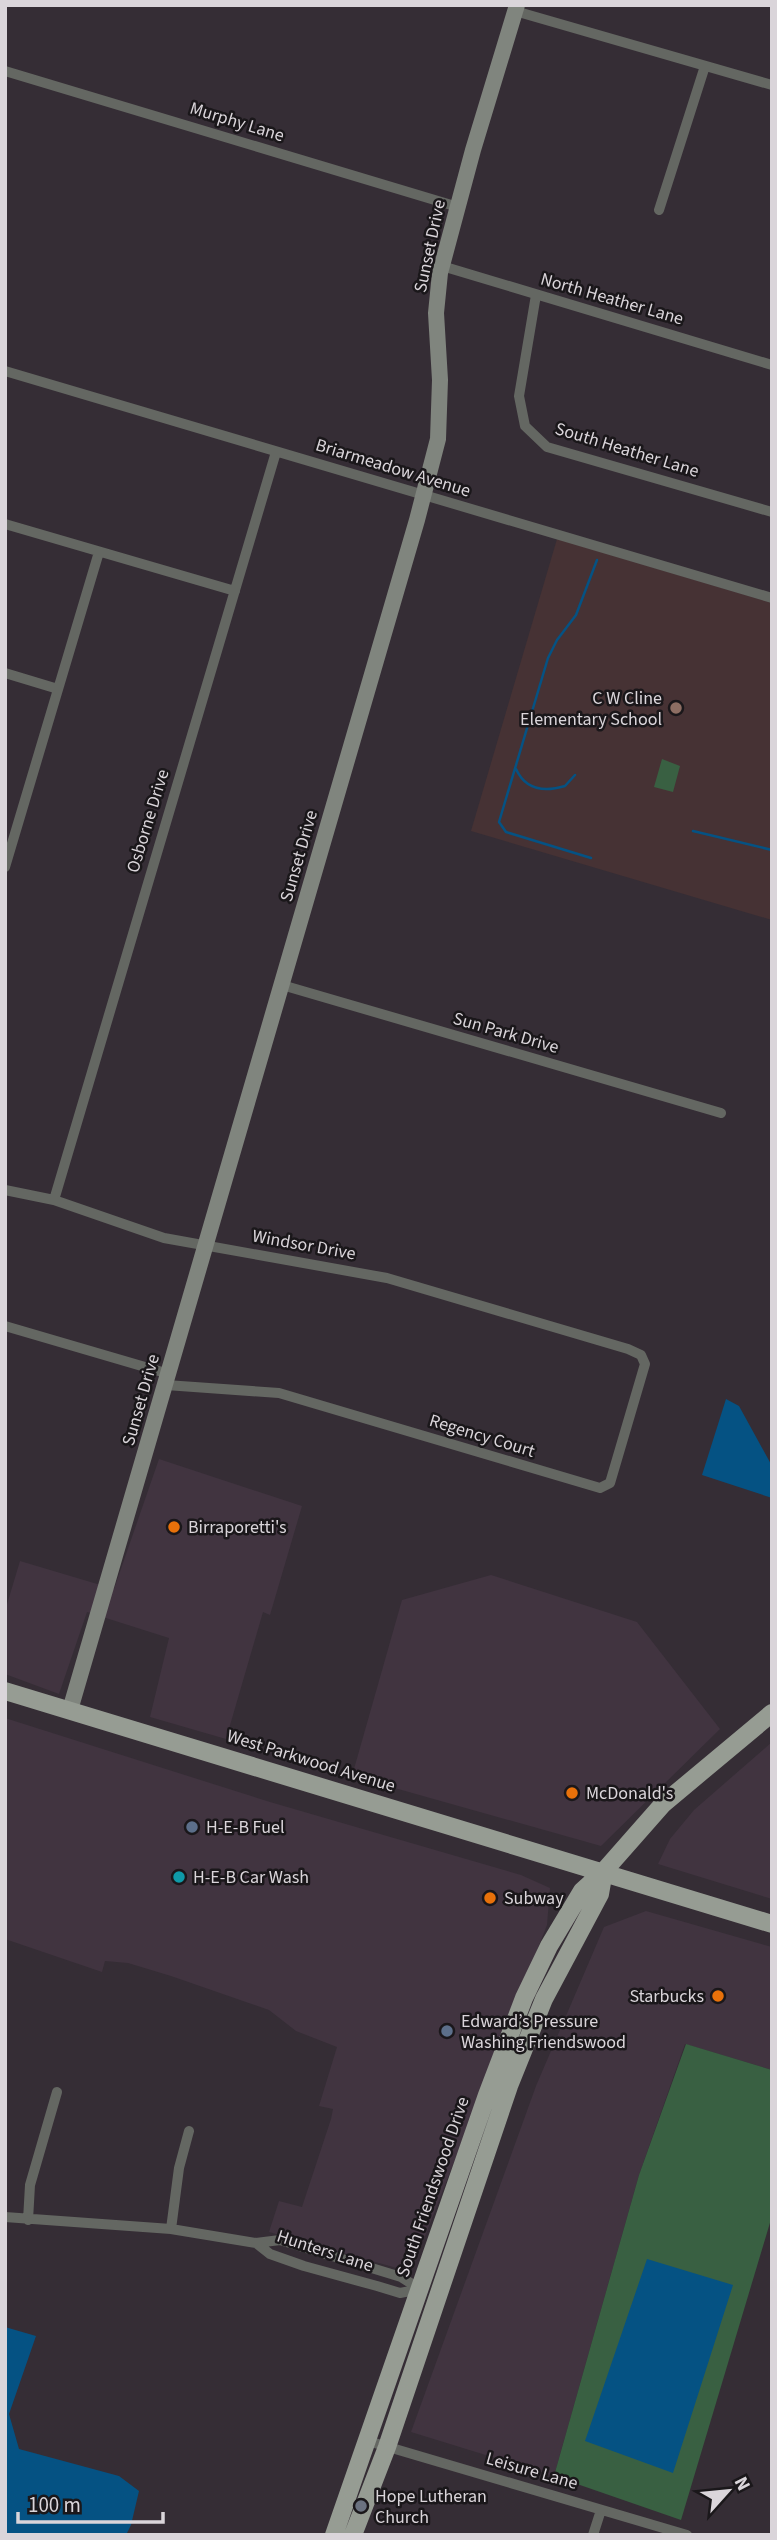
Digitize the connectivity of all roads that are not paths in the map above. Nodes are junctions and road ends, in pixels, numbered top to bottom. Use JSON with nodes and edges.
{"nodes":[{"id":1,"x":516,"y":8,"type":"edge"},
{"id":2,"x":705,"y":66,"type":"junction"},
{"id":3,"x":5,"y":71,"type":"edge"},
{"id":4,"x":772,"y":85,"type":"edge"},
{"id":5,"x":458,"y":207,"type":"junction"},
{"id":6,"x":659,"y":210,"type":"dead end"},
{"id":7,"x":442,"y":266,"type":"junction"},
{"id":8,"x":536,"y":295,"type":"junction"},
{"id":9,"x":772,"y":365,"type":"edge"},
{"id":10,"x":5,"y":372,"type":"edge"},
{"id":11,"x":276,"y":452,"type":"junction"},
{"id":12,"x":424,"y":496,"type":"junction"},
{"id":13,"x":772,"y":512,"type":"edge"},
{"id":14,"x":5,"y":524,"type":"edge"},
{"id":15,"x":99,"y":552,"type":"junction"},
{"id":16,"x":235,"y":591,"type":"junction"},
{"id":17,"x":772,"y":598,"type":"edge"},
{"id":18,"x":5,"y":673,"type":"edge"},
{"id":19,"x":58,"y":689,"type":"junction"},
{"id":20,"x":5,"y":822,"type":"edge"},
{"id":21,"x":18,"y":826,"type":"junction"},
{"id":22,"x":5,"y":867,"type":"edge"},
{"id":23,"x":282,"y":985,"type":"junction"},
{"id":24,"x":721,"y":1113,"type":"dead end"},
{"id":25,"x":5,"y":1190,"type":"edge"},
{"id":26,"x":54,"y":1200,"type":"junction"},
{"id":27,"x":206,"y":1247,"type":"junction"},
{"id":28,"x":5,"y":1326,"type":"edge"},
{"id":29,"x":597,"y":1340,"type":"joint"},
{"id":30,"x":167,"y":1380,"type":"junction"},
{"id":31,"x":5,"y":1690,"type":"edge"},
{"id":32,"x":70,"y":1710,"type":"junction"},
{"id":33,"x":772,"y":1713,"type":"edge"},
{"id":34,"x":604,"y":1871,"type":"junction"},
{"id":35,"x":772,"y":1924,"type":"edge"},
{"id":36,"x":57,"y":2092,"type":"dead end"},
{"id":37,"x":189,"y":2131,"type":"dead end"},
{"id":38,"x":5,"y":2217,"type":"edge"},
{"id":39,"x":28,"y":2220,"type":"junction"},
{"id":40,"x":171,"y":2229,"type":"junction"},
{"id":41,"x":256,"y":2243,"type":"junction"},
{"id":42,"x":420,"y":2289,"type":"junction"},
{"id":43,"x":368,"y":2441,"type":"junction"},
{"id":44,"x":387,"y":2447,"type":"junction"},
{"id":45,"x":601,"y":2510,"type":"junction"},
{"id":46,"x":334,"y":2535,"type":"edge"},
{"id":47,"x":353,"y":2535,"type":"edge"},
{"id":48,"x":593,"y":2535,"type":"edge"},
{"id":49,"x":687,"y":2535,"type":"edge"}],
"edges":[{"from":1,"to":2,"type":"street"},
{"from":1,"to":5,"type":"street","name":"Sunset Drive"},
{"from":2,"to":4,"type":"street"},
{"from":2,"to":6,"type":"street"},
{"from":3,"to":5,"type":"street","name":"Murphy Lane"},
{"from":5,"to":7,"type":"street","name":"Sunset Drive"},
{"from":7,"to":8,"type":"street","name":"North Heather Lane"},
{"from":7,"to":12,"type":"street","name":"Sunset Drive"},
{"from":8,"to":9,"type":"street","name":"North Heather Lane"},
{"from":8,"to":13,"type":"street","name":"South Heather Lane"},
{"from":10,"to":11,"type":"street","name":"Briarmeadow Avenue"},
{"from":11,"to":12,"type":"street","name":"Briarmeadow Avenue"},
{"from":11,"to":16,"type":"street","name":"Osborne Drive"},
{"from":12,"to":17,"type":"street","name":"Briarmeadow Avenue"},
{"from":12,"to":23,"type":"street","name":"Sunset Drive"},
{"from":14,"to":15,"type":"street"},
{"from":15,"to":16,"type":"street"},
{"from":15,"to":19,"type":"street"},
{"from":16,"to":26,"type":"street","name":"Osborne Drive"},
{"from":18,"to":19,"type":"street"},
{"from":19,"to":21,"type":"street"},
{"from":20,"to":21,"type":"street"},
{"from":21,"to":22,"type":"street"},
{"from":23,"to":24,"type":"street","name":"Sun Park Drive"},
{"from":23,"to":27,"type":"street","name":"Sunset Drive"},
{"from":25,"to":26,"type":"street","name":"Windsor Drive"},
{"from":26,"to":27,"type":"street","name":"Windsor Drive"},
{"from":27,"to":29,"type":"street","name":"Windsor Drive"},
{"from":27,"to":30,"type":"street","name":"Sunset Drive"},
{"from":28,"to":30,"type":"street","name":"Regency Court"},
{"from":29,"to":30,"type":"street","name":"Regency Court"},
{"from":30,"to":32,"type":"street","name":"Sunset Drive"},
{"from":31,"to":32,"type":"main road","name":"West Parkwood Avenue"},
{"from":32,"to":34,"type":"main road","name":"West Parkwood Avenue"},
{"from":33,"to":34,"type":"main road","name":"South Friendswood Drive"},
{"from":34,"to":35,"type":"main road","name":"West Parkwood Avenue"},
{"from":34,"to":42,"type":"main road","name":"South Friendswood Drive"},
{"from":34,"to":44,"type":"main road","name":"South Friendswood Drive"},
{"from":36,"to":39,"type":"street"},
{"from":37,"to":40,"type":"street"},
{"from":38,"to":39,"type":"street","name":"Hunters Lane"},
{"from":39,"to":40,"type":"street","name":"Hunters Lane"},
{"from":40,"to":41,"type":"street","name":"Hunters Lane"},
{"from":41,"to":42,"type":"street","name":"Hunters Lane"},
{"from":41,"to":42,"type":"street","name":"Hunters Lane"},
{"from":42,"to":43,"type":"main road","name":"South Friendswood Drive"},
{"from":43,"to":44,"type":"street","name":"Leisure Lane"},
{"from":43,"to":46,"type":"main road","name":"South Friendswood Drive"},
{"from":44,"to":45,"type":"street","name":"Leisure Lane"},
{"from":44,"to":47,"type":"main road","name":"South Friendswood Drive"},
{"from":45,"to":48,"type":"street"},
{"from":45,"to":49,"type":"street","name":"Leisure Lane"}]}
